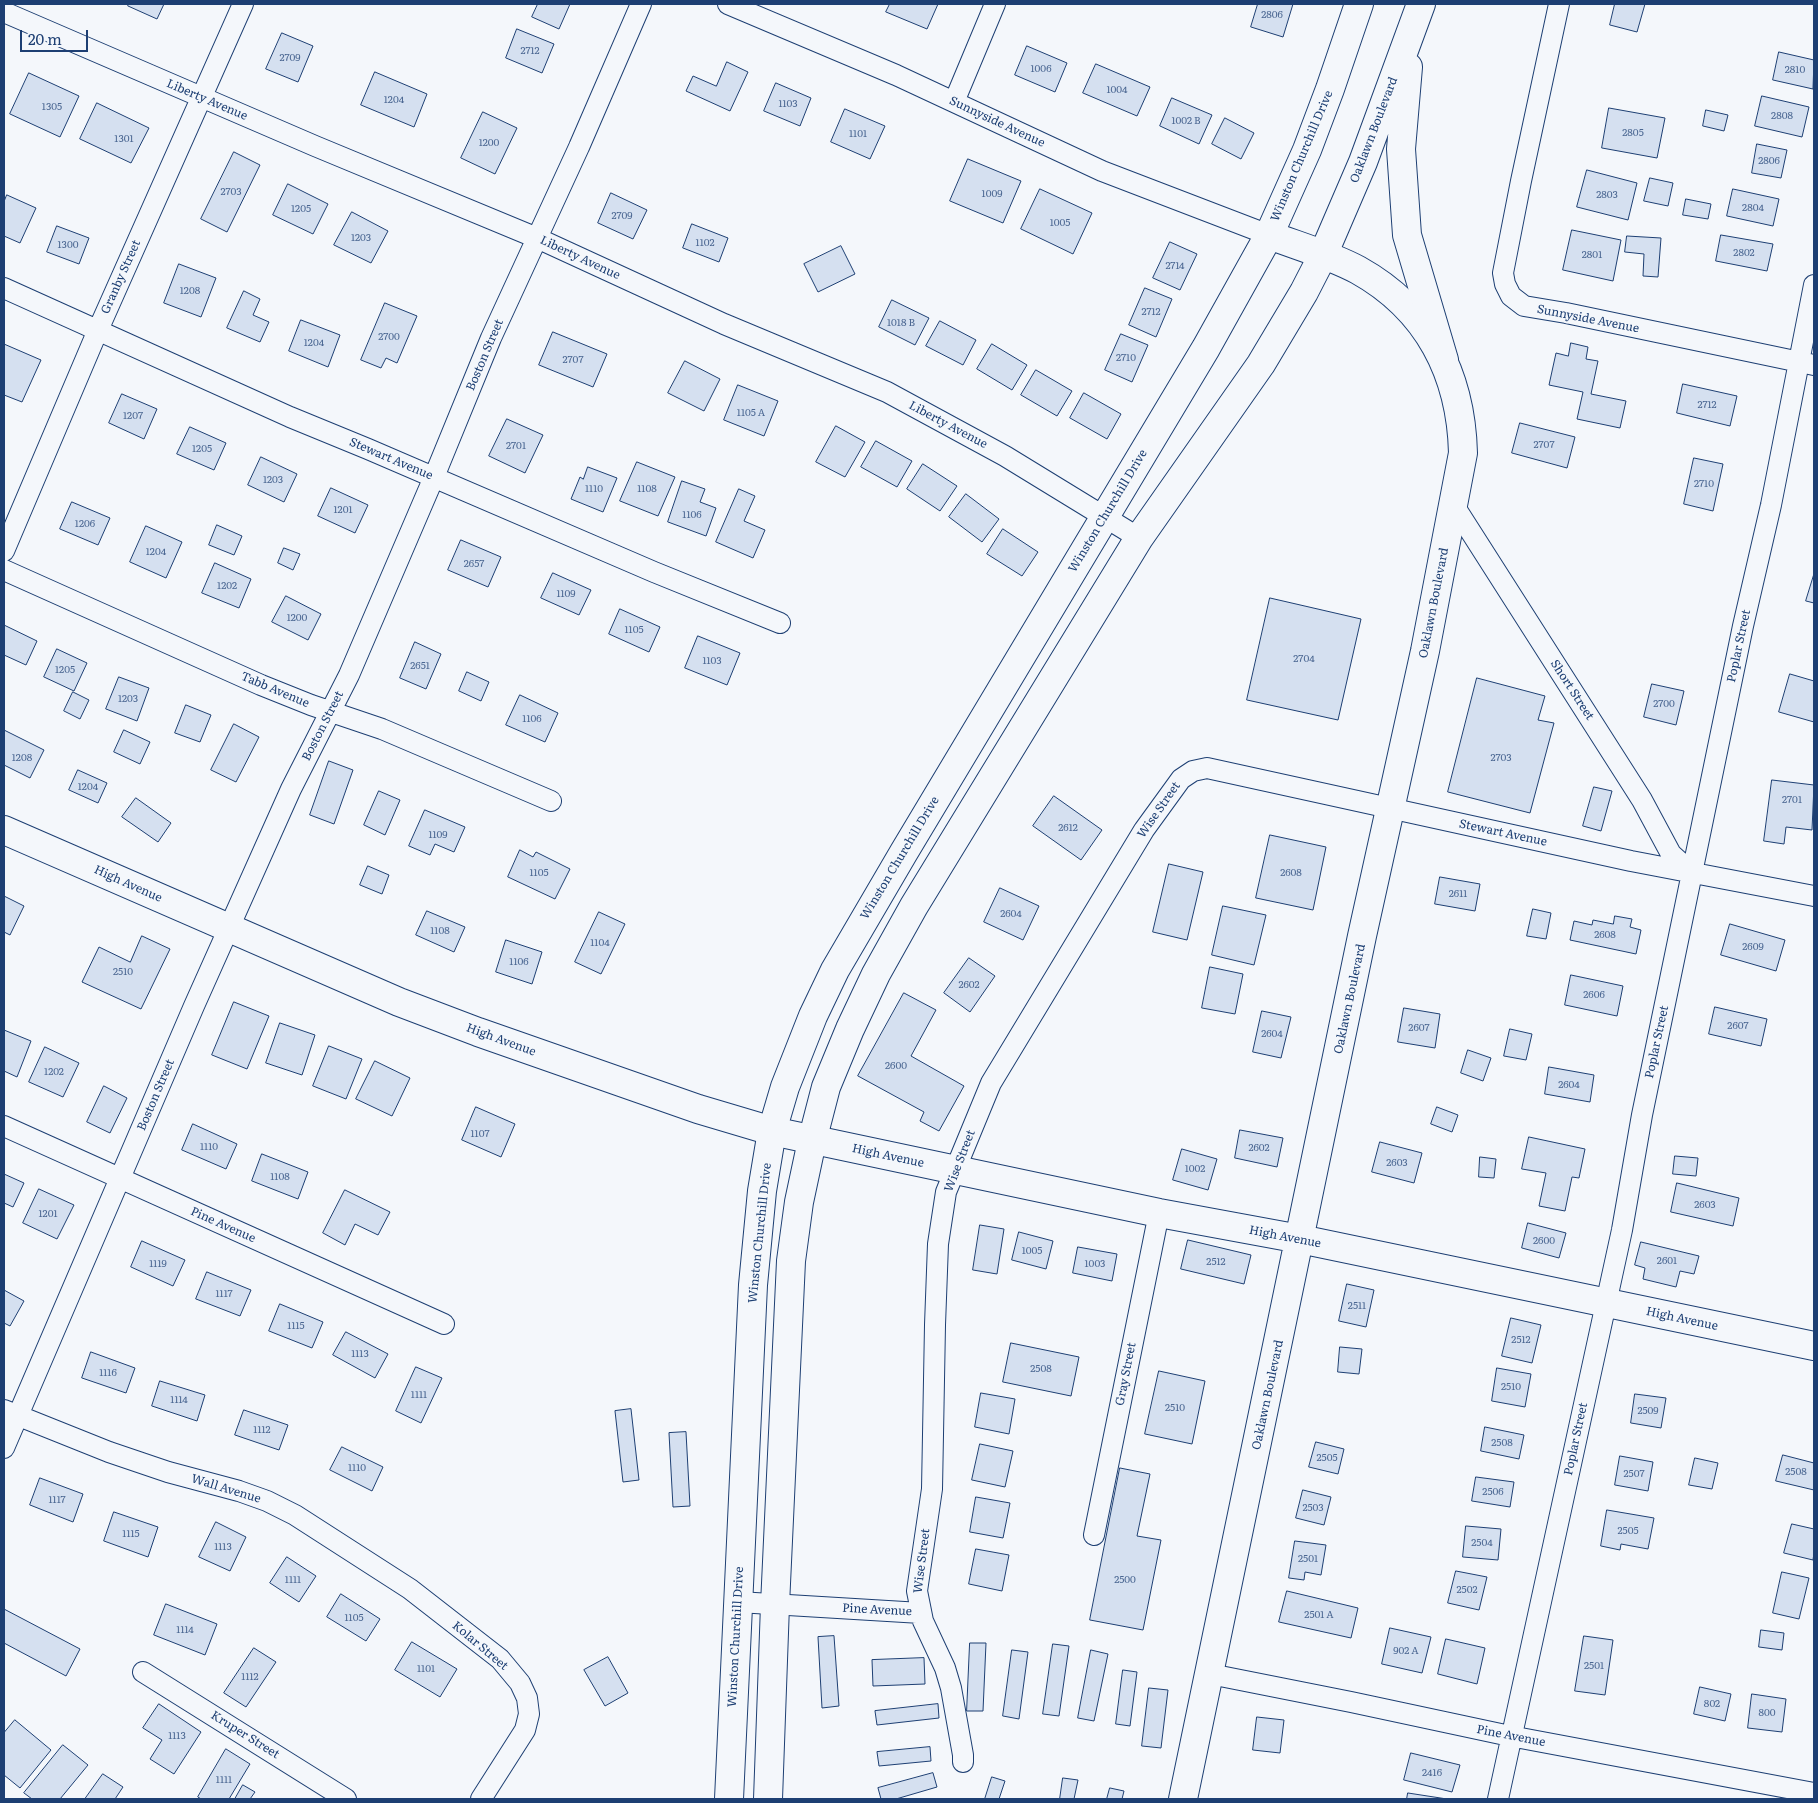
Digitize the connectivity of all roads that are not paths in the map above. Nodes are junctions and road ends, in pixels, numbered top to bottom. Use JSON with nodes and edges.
{"nodes":[{"id":1,"x":243,"y":4,"type":"edge"},
{"id":2,"x":641,"y":4,"type":"edge"},
{"id":3,"x":728,"y":4,"type":"edge"},
{"id":4,"x":995,"y":4,"type":"edge"},
{"id":5,"x":1359,"y":4,"type":"edge"},
{"id":6,"x":1421,"y":4,"type":"edge"},
{"id":7,"x":1559,"y":4,"type":"edge"},
{"id":8,"x":4,"y":12,"type":"edge"},
{"id":9,"x":1412,"y":31,"type":"junction"},
{"id":10,"x":201,"y":97,"type":"junction"},
{"id":11,"x":954,"y":102,"type":"junction"},
{"id":12,"x":1269,"y":235,"type":"junction"},
{"id":13,"x":537,"y":238,"type":"junction"},
{"id":14,"x":1323,"y":256,"type":"junction"},
{"id":15,"x":1814,"y":285,"type":"edge"},
{"id":16,"x":4,"y":288,"type":"edge"},
{"id":17,"x":98,"y":330,"type":"junction"},
{"id":18,"x":1444,"y":360,"type":"junction"},
{"id":19,"x":1807,"y":364,"type":"edge"},
{"id":20,"x":434,"y":477,"type":"junction"},
{"id":21,"x":1453,"y":504,"type":"junction"},
{"id":22,"x":1104,"y":517,"type":"junction"},
{"id":23,"x":1139,"y":538,"type":"junction"},
{"id":24,"x":4,"y":552,"type":"edge"},
{"id":25,"x":4,"y":570,"type":"edge"},
{"id":26,"x":780,"y":623,"type":"dead end"},
{"id":27,"x":329,"y":711,"type":"junction"},
{"id":28,"x":1193,"y":771,"type":"joint"},
{"id":29,"x":551,"y":801,"type":"dead end"},
{"id":30,"x":1390,"y":808,"type":"junction"},
{"id":31,"x":4,"y":830,"type":"edge"},
{"id":32,"x":1692,"y":873,"type":"junction"},
{"id":33,"x":1814,"y":896,"type":"edge"},
{"id":34,"x":229,"y":928,"type":"junction"},
{"id":35,"x":4,"y":1126,"type":"edge"},
{"id":36,"x":772,"y":1131,"type":"junction"},
{"id":37,"x":812,"y":1141,"type":"junction"},
{"id":38,"x":955,"y":1170,"type":"junction"},
{"id":39,"x":120,"y":1179,"type":"junction"},
{"id":40,"x":1159,"y":1213,"type":"junction"},
{"id":41,"x":1300,"y":1239,"type":"junction"},
{"id":42,"x":1606,"y":1303,"type":"junction"},
{"id":43,"x":444,"y":1324,"type":"dead end"},
{"id":44,"x":1814,"y":1346,"type":"edge"},
{"id":45,"x":10,"y":1413,"type":"edge"},
{"id":46,"x":4,"y":1448,"type":"edge"},
{"id":47,"x":1094,"y":1535,"type":"dead end"},
{"id":48,"x":738,"y":1602,"type":"junction"},
{"id":49,"x":430,"y":1604,"type":"joint"},
{"id":50,"x":775,"y":1604,"type":"junction"},
{"id":51,"x":921,"y":1613,"type":"junction"},
{"id":52,"x":143,"y":1672,"type":"dead end"},
{"id":53,"x":1210,"y":1674,"type":"junction"},
{"id":54,"x":1510,"y":1736,"type":"junction"},
{"id":55,"x":963,"y":1762,"type":"dead end"},
{"id":56,"x":1814,"y":1793,"type":"edge"},
{"id":57,"x":346,"y":1799,"type":"edge"},
{"id":58,"x":482,"y":1799,"type":"edge"},
{"id":59,"x":729,"y":1799,"type":"edge"},
{"id":60,"x":768,"y":1799,"type":"edge"},
{"id":61,"x":1183,"y":1799,"type":"edge"},
{"id":62,"x":1498,"y":1799,"type":"edge"}],
"edges":[{"from":1,"to":10,"type":"street","name":"Granby Street"},
{"from":2,"to":13,"type":"street","name":"Boston Street"},
{"from":3,"to":11,"type":"street","name":"Sunnyside Avenue"},
{"from":4,"to":11,"type":"street"},
{"from":5,"to":12,"type":"main road","name":"Winston Churchill Drive"},
{"from":6,"to":9,"type":"main road","name":"Oaklawn Boulevard"},
{"from":7,"to":19,"type":"street","name":"Sunnyside Avenue"},
{"from":8,"to":10,"type":"street","name":"Liberty Avenue"},
{"from":9,"to":14,"type":"main road","name":"Oaklawn Boulevard"},
{"from":9,"to":18,"type":"main road"},
{"from":10,"to":13,"type":"street","name":"Liberty Avenue"},
{"from":10,"to":17,"type":"street","name":"Granby Street"},
{"from":11,"to":12,"type":"street","name":"Sunnyside Avenue"},
{"from":12,"to":14,"type":"main road","name":"Oaklawn Boulevard"},
{"from":12,"to":22,"type":"main road","name":"Winston Churchill Drive"},
{"from":13,"to":20,"type":"street","name":"Boston Street"},
{"from":13,"to":22,"type":"street","name":"Liberty Avenue"},
{"from":14,"to":18,"type":"main road","name":"Oaklawn Boulevard"},
{"from":14,"to":23,"type":"main road"},
{"from":15,"to":19,"type":"street","name":"Poplar Street"},
{"from":16,"to":17,"type":"street","name":"Stewart Avenue"},
{"from":17,"to":20,"type":"street","name":"Stewart Avenue"},
{"from":17,"to":24,"type":"street","name":"Granby Street"},
{"from":18,"to":21,"type":"main road","name":"Oaklawn Boulevard"},
{"from":19,"to":32,"type":"street","name":"Poplar Street"},
{"from":20,"to":26,"type":"street","name":"Stewart Avenue"},
{"from":20,"to":27,"type":"street","name":"Boston Street"},
{"from":21,"to":30,"type":"main road","name":"Oaklawn Boulevard"},
{"from":21,"to":32,"type":"street","name":"Short Street"},
{"from":22,"to":23,"type":"street","name":"Liberty Avenue"},
{"from":22,"to":36,"type":"main road","name":"Winston Churchill Drive"},
{"from":23,"to":37,"type":"main road"},
{"from":25,"to":27,"type":"street","name":"Tabb Avenue"},
{"from":27,"to":29,"type":"street","name":"Tabb Avenue"},
{"from":27,"to":34,"type":"street","name":"Boston Street"},
{"from":28,"to":30,"type":"street","name":"Stewart Avenue"},
{"from":28,"to":38,"type":"street","name":"Wise Street"},
{"from":30,"to":32,"type":"street","name":"Stewart Avenue"},
{"from":30,"to":41,"type":"main road","name":"Oaklawn Boulevard"},
{"from":31,"to":34,"type":"main road","name":"High Avenue"},
{"from":32,"to":33,"type":"street","name":"Stewart Avenue"},
{"from":32,"to":42,"type":"street","name":"Poplar Street"},
{"from":34,"to":36,"type":"main road","name":"High Avenue"},
{"from":34,"to":39,"type":"street","name":"Boston Street"},
{"from":35,"to":39,"type":"street","name":"Pine Avenue"},
{"from":36,"to":37,"type":"main road","name":"High Avenue"},
{"from":36,"to":48,"type":"main road","name":"Winston Churchill Drive"},
{"from":37,"to":38,"type":"main road","name":"High Avenue"},
{"from":37,"to":50,"type":"main road"},
{"from":38,"to":40,"type":"main road","name":"High Avenue"},
{"from":38,"to":51,"type":"street","name":"Wise Street"},
{"from":39,"to":43,"type":"street","name":"Pine Avenue"},
{"from":39,"to":45,"type":"street","name":"Boston Street"},
{"from":40,"to":41,"type":"main road","name":"High Avenue"},
{"from":40,"to":47,"type":"street","name":"Gray Street"},
{"from":41,"to":42,"type":"main road","name":"High Avenue"},
{"from":41,"to":53,"type":"main road","name":"Oaklawn Boulevard"},
{"from":42,"to":44,"type":"main road","name":"High Avenue"},
{"from":42,"to":54,"type":"street","name":"Poplar Street"},
{"from":45,"to":46,"type":"street","name":"Boston Street"},
{"from":45,"to":49,"type":"street","name":"Wall Avenue"},
{"from":48,"to":50,"type":"street","name":"Pine Avenue"},
{"from":48,"to":59,"type":"main road","name":"Winston Churchill Drive"},
{"from":49,"to":58,"type":"street","name":"Kolar Street"},
{"from":50,"to":51,"type":"street","name":"Pine Avenue"},
{"from":50,"to":60,"type":"main road"},
{"from":51,"to":55,"type":"street","name":"Pine Avenue"},
{"from":52,"to":57,"type":"street","name":"Kruper Street"},
{"from":53,"to":54,"type":"street","name":"Pine Avenue"},
{"from":53,"to":61,"type":"main road","name":"Oaklawn Boulevard"},
{"from":54,"to":56,"type":"street","name":"Pine Avenue"},
{"from":54,"to":62,"type":"street","name":"Poplar Street"}]}
